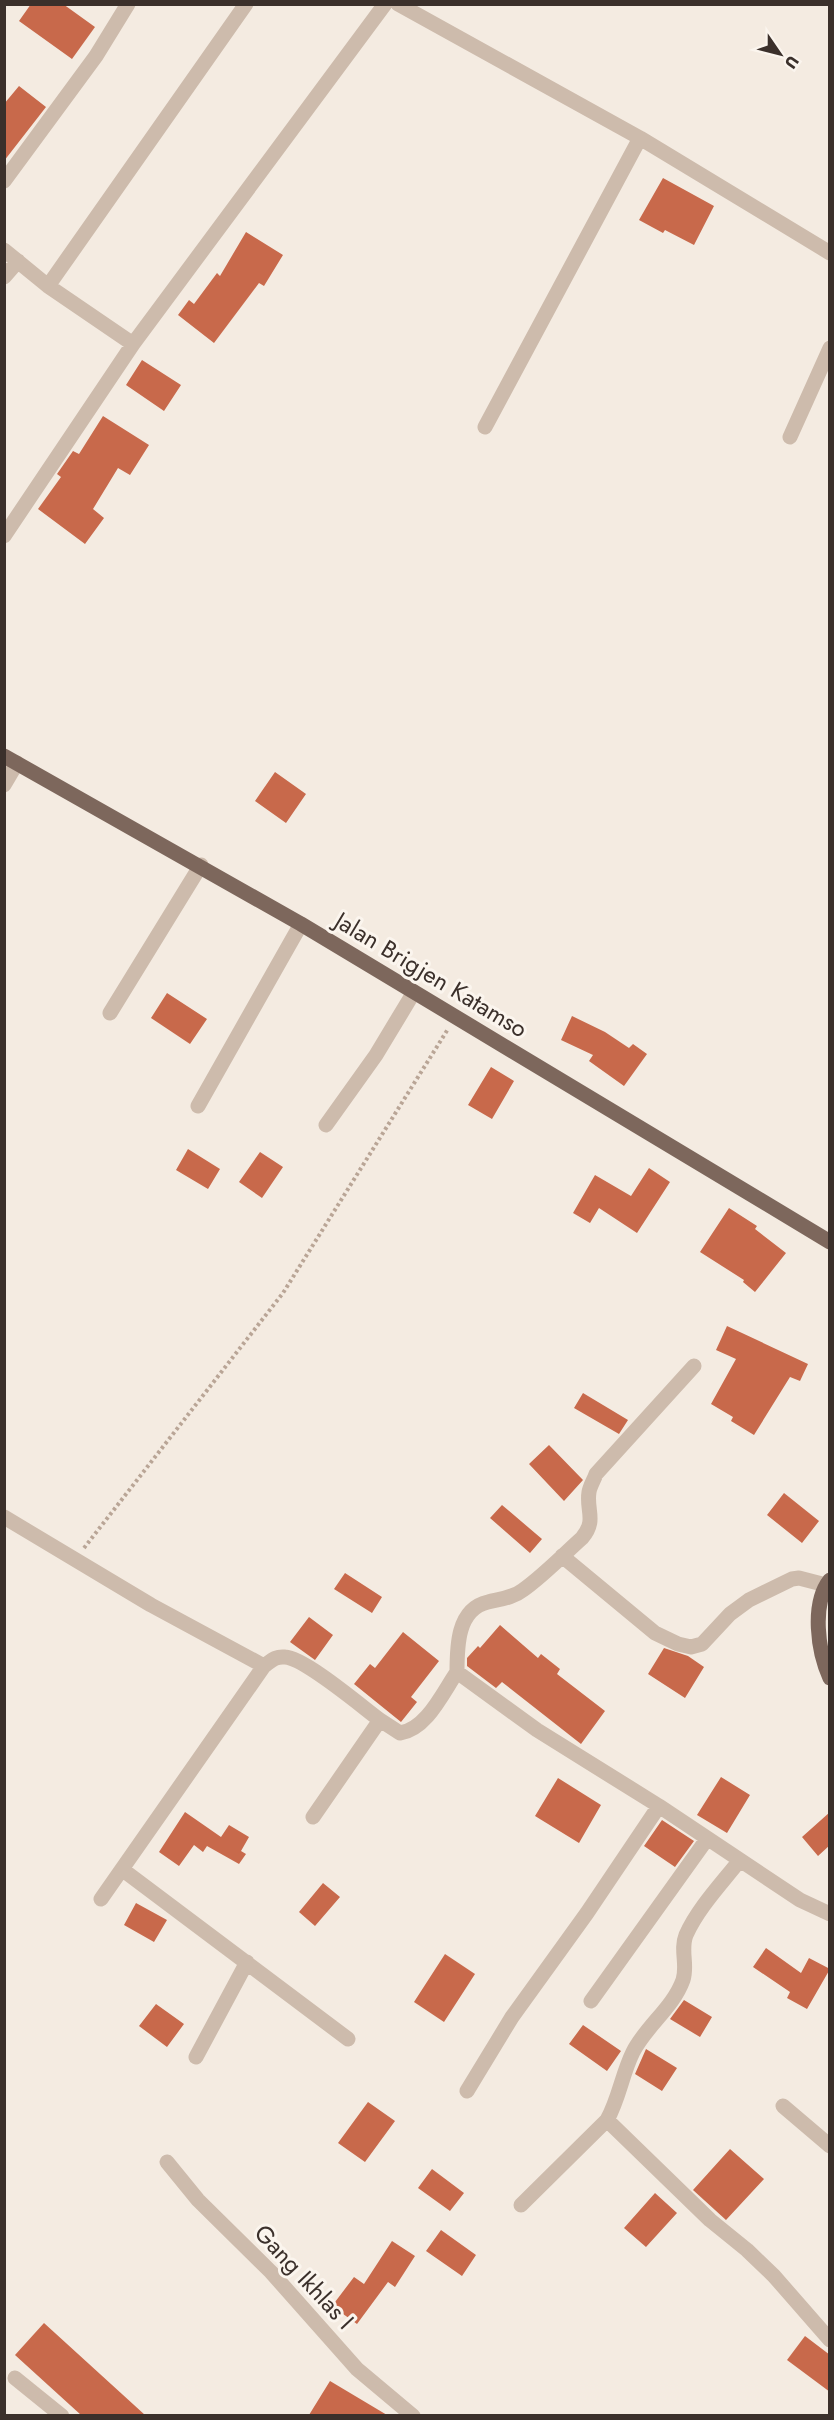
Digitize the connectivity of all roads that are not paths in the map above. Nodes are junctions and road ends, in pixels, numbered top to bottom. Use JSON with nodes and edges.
{"nodes":[{"id":1,"x":128,"y":4,"type":"edge"},
{"id":2,"x":246,"y":4,"type":"edge"},
{"id":3,"x":385,"y":4,"type":"edge"},
{"id":4,"x":399,"y":4,"type":"edge"},
{"id":5,"x":640,"y":138,"type":"junction"},
{"id":6,"x":4,"y":181,"type":"edge"},
{"id":7,"x":4,"y":250,"type":"edge"},
{"id":8,"x":830,"y":252,"type":"edge"},
{"id":9,"x":18,"y":261,"type":"junction"},
{"id":10,"x":4,"y":277,"type":"edge"},
{"id":11,"x":48,"y":286,"type":"junction"},
{"id":12,"x":133,"y":345,"type":"junction"},
{"id":13,"x":830,"y":348,"type":"edge"},
{"id":14,"x":485,"y":427,"type":"dead end"},
{"id":15,"x":790,"y":437,"type":"dead end"},
{"id":16,"x":4,"y":536,"type":"edge"},
{"id":17,"x":11,"y":759,"type":"edge"},
{"id":18,"x":4,"y":785,"type":"edge"},
{"id":19,"x":201,"y":866,"type":"junction"},
{"id":20,"x":301,"y":924,"type":"junction"},
{"id":21,"x":414,"y":992,"type":"junction"},
{"id":22,"x":110,"y":1013,"type":"dead end"},
{"id":23,"x":198,"y":1106,"type":"dead end"},
{"id":24,"x":326,"y":1125,"type":"dead end"},
{"id":25,"x":830,"y":1242,"type":"edge"},
{"id":26,"x":694,"y":1365,"type":"dead end"},
{"id":27,"x":4,"y":1517,"type":"edge"},
{"id":28,"x":562,"y":1556,"type":"junction"},
{"id":29,"x":828,"y":1583,"type":"edge"},
{"id":30,"x":264,"y":1666,"type":"junction"},
{"id":31,"x":457,"y":1672,"type":"junction"},
{"id":32,"x":830,"y":1678,"type":"edge"},
{"id":33,"x":380,"y":1720,"type":"junction"},
{"id":34,"x":659,"y":1806,"type":"junction"},
{"id":35,"x":313,"y":1817,"type":"dead end"},
{"id":36,"x":707,"y":1839,"type":"junction"},
{"id":37,"x":740,"y":1860,"type":"junction"},
{"id":38,"x":123,"y":1870,"type":"junction"},
{"id":39,"x":101,"y":1899,"type":"dead end"},
{"id":40,"x":830,"y":1914,"type":"edge"},
{"id":41,"x":247,"y":1962,"type":"junction"},
{"id":42,"x":591,"y":2001,"type":"dead end"},
{"id":43,"x":348,"y":2039,"type":"dead end"},
{"id":44,"x":196,"y":2057,"type":"dead end"},
{"id":45,"x":467,"y":2091,"type":"dead end"},
{"id":46,"x":783,"y":2106,"type":"dead end"},
{"id":47,"x":608,"y":2120,"type":"junction"},
{"id":48,"x":830,"y":2146,"type":"edge"},
{"id":49,"x":166,"y":2162,"type":"dead end"},
{"id":50,"x":521,"y":2205,"type":"dead end"},
{"id":51,"x":830,"y":2340,"type":"edge"},
{"id":52,"x":15,"y":2378,"type":"dead end"},
{"id":53,"x":62,"y":2415,"type":"edge"},
{"id":54,"x":413,"y":2415,"type":"edge"}],
"edges":[{"from":1,"to":6,"type":"street"},
{"from":2,"to":11,"type":"street"},
{"from":3,"to":12,"type":"street"},
{"from":4,"to":5,"type":"street"},
{"from":5,"to":8,"type":"street"},
{"from":5,"to":14,"type":"street"},
{"from":7,"to":9,"type":"street"},
{"from":9,"to":10,"type":"street"},
{"from":9,"to":11,"type":"street"},
{"from":11,"to":12,"type":"street"},
{"from":12,"to":16,"type":"street"},
{"from":13,"to":15,"type":"street"},
{"from":17,"to":18,"type":"street"},
{"from":17,"to":19,"type":"main road","name":"Jalan Brigjen Katamso"},
{"from":19,"to":20,"type":"main road","name":"Jalan Brigjen Katamso"},
{"from":19,"to":22,"type":"street"},
{"from":20,"to":21,"type":"main road","name":"Jalan Brigjen Katamso"},
{"from":20,"to":23,"type":"street"},
{"from":21,"to":24,"type":"street"},
{"from":21,"to":25,"type":"main road","name":"Jalan Brigjen Katamso"},
{"from":26,"to":28,"type":"street"},
{"from":27,"to":30,"type":"street"},
{"from":28,"to":29,"type":"street"},
{"from":28,"to":31,"type":"street"},
{"from":29,"to":32,"type":"main road"},
{"from":30,"to":33,"type":"street"},
{"from":30,"to":38,"type":"street"},
{"from":31,"to":33,"type":"street"},
{"from":31,"to":34,"type":"street"},
{"from":33,"to":35,"type":"street"},
{"from":34,"to":36,"type":"street"},
{"from":34,"to":45,"type":"street"},
{"from":36,"to":37,"type":"street"},
{"from":36,"to":42,"type":"street"},
{"from":37,"to":40,"type":"street"},
{"from":37,"to":47,"type":"street"},
{"from":38,"to":39,"type":"street"},
{"from":38,"to":41,"type":"street"},
{"from":41,"to":43,"type":"street"},
{"from":41,"to":44,"type":"street"},
{"from":46,"to":48,"type":"street"},
{"from":47,"to":50,"type":"street"},
{"from":47,"to":51,"type":"street"},
{"from":49,"to":54,"type":"street","name":"Gang Ikhlas I"},
{"from":52,"to":53,"type":"street"}]}
